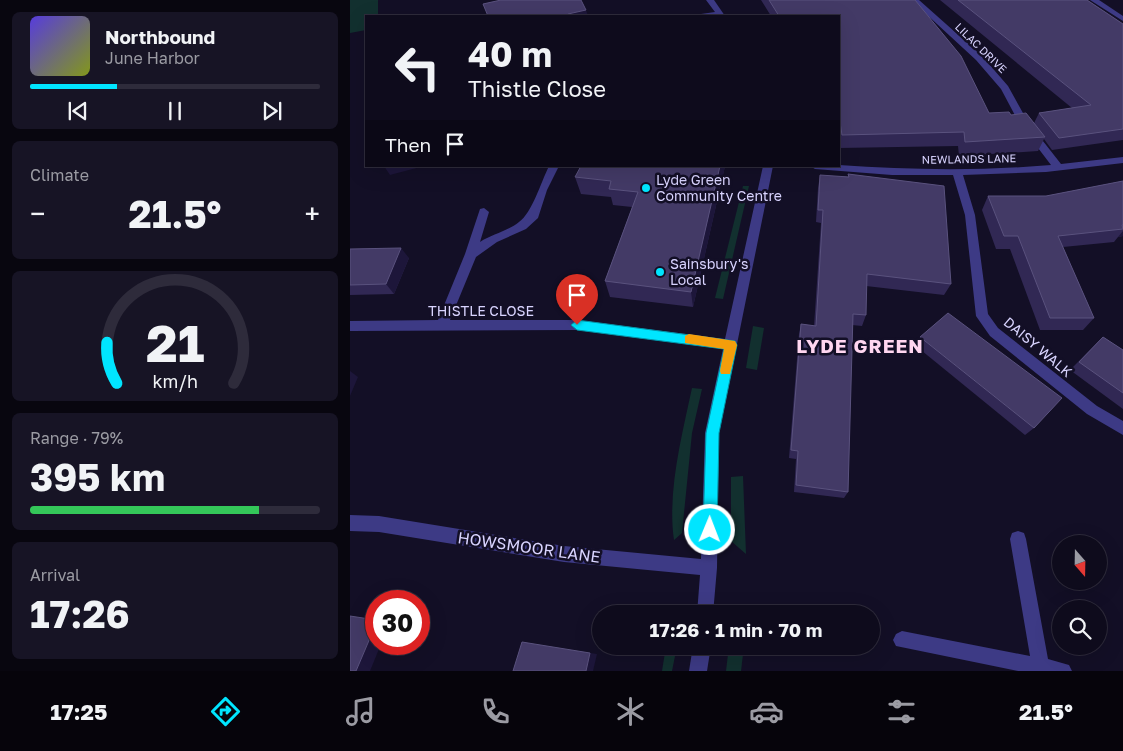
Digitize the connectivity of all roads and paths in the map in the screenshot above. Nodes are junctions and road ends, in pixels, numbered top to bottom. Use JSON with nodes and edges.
{"nodes":[{"id":1,"x":710,"y":0,"type":"edge"},
{"id":2,"x":915,"y":0,"type":"edge"},
{"id":3,"x":1094,"y":0,"type":"edge"},
{"id":4,"x":721,"y":15,"type":"edge"},
{"id":5,"x":1123,"y":18,"type":"edge"},
{"id":6,"x":1123,"y":160,"type":"edge"},
{"id":7,"x":554,"y":167,"type":"edge"},
{"id":8,"x":768,"y":167,"type":"edge"},
{"id":9,"x":830,"y":167,"type":"edge"},
{"id":10,"x":1058,"y":167,"type":"junction"},
{"id":11,"x":957,"y":173,"type":"junction"},
{"id":12,"x":484,"y":212,"type":"dead end"},
{"id":13,"x":471,"y":254,"type":"junction"},
{"id":14,"x":350,"y":326,"type":"edge"},
{"id":15,"x":442,"y":326,"type":"junction"},
{"id":16,"x":731,"y":345,"type":"junction"},
{"id":17,"x":1123,"y":429,"type":"edge"},
{"id":18,"x":350,"y":524,"type":"edge"},
{"id":19,"x":1018,"y":539,"type":"dead end"},
{"id":20,"x":709,"y":568,"type":"junction"},
{"id":21,"x":706,"y":605,"type":"edge"},
{"id":22,"x":902,"y":640,"type":"dead end"},
{"id":23,"x":701,"y":655,"type":"edge"},
{"id":24,"x":1040,"y":665,"type":"junction"},
{"id":25,"x":698,"y":671,"type":"edge"},
{"id":26,"x":1063,"y":671,"type":"edge"}],
"edges":[{"from":1,"to":4,"type":"street"},
{"from":2,"to":10,"type":"street","name":"LILAC DRIVE"},
{"from":3,"to":5,"type":"street"},
{"from":6,"to":10,"type":"street","name":"NEWLANDS LANE"},
{"from":7,"to":13,"type":"street"},
{"from":8,"to":16,"type":"street"},
{"from":9,"to":11,"type":"street","name":"NEWLANDS LANE"},
{"from":10,"to":11,"type":"street","name":"NEWLANDS LANE"},
{"from":11,"to":17,"type":"street","name":"DAISY WALK"},
{"from":12,"to":13,"type":"street"},
{"from":13,"to":15,"type":"street"},
{"from":14,"to":15,"type":"street","name":"THISTLE CLOSE"},
{"from":15,"to":16,"type":"street","name":"THISTLE CLOSE"},
{"from":16,"to":20,"type":"street"},
{"from":18,"to":20,"type":"street","name":"HOWSMOOR LANE"},
{"from":19,"to":24,"type":"street"},
{"from":20,"to":21,"type":"street"},
{"from":22,"to":24,"type":"street"},
{"from":23,"to":25,"type":"street"},
{"from":24,"to":26,"type":"street"}]}
